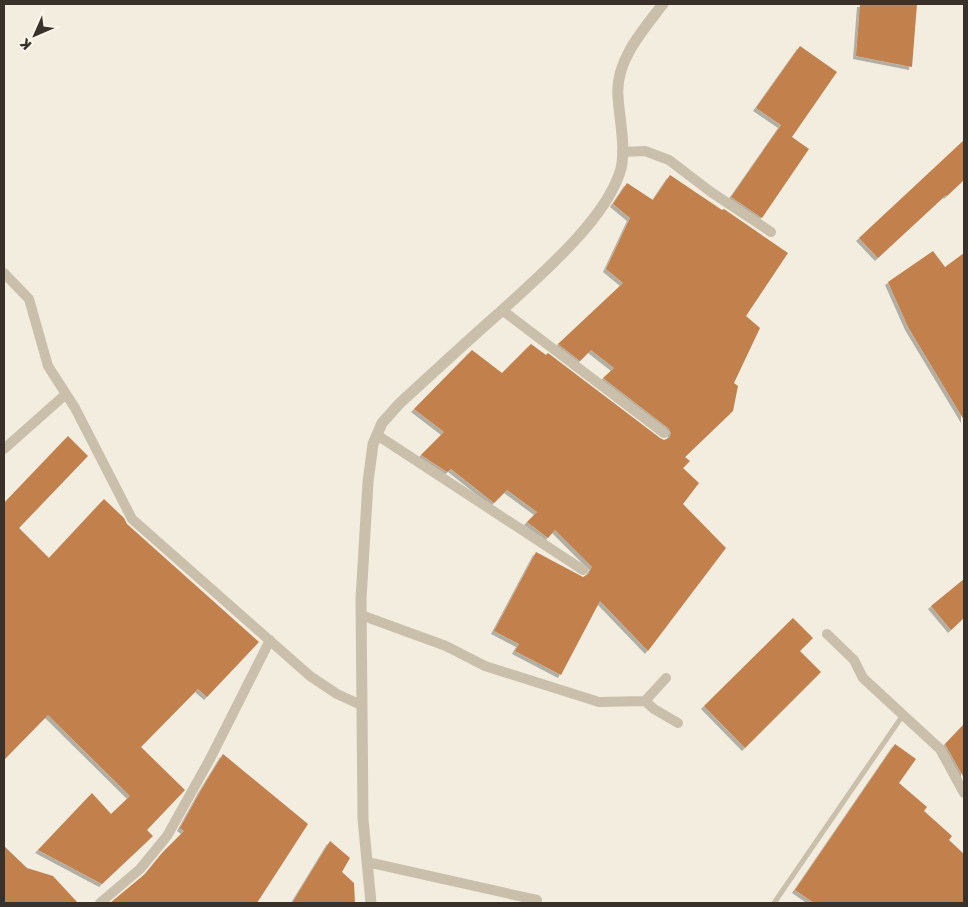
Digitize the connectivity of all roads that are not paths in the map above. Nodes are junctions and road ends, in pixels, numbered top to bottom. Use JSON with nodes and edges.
{"nodes":[{"id":1,"x":663,"y":4,"type":"edge"},
{"id":2,"x":622,"y":152,"type":"junction"},
{"id":3,"x":771,"y":232,"type":"dead end"},
{"id":4,"x":4,"y":273,"type":"edge"},
{"id":5,"x":502,"y":310,"type":"junction"},
{"id":6,"x":66,"y":394,"type":"junction"},
{"id":7,"x":664,"y":433,"type":"dead end"},
{"id":8,"x":377,"y":435,"type":"junction"},
{"id":9,"x":4,"y":449,"type":"edge"},
{"id":10,"x":583,"y":570,"type":"dead end"},
{"id":11,"x":361,"y":615,"type":"junction"},
{"id":12,"x":827,"y":634,"type":"dead end"},
{"id":13,"x":270,"y":640,"type":"junction"},
{"id":14,"x":666,"y":678,"type":"dead end"},
{"id":15,"x":645,"y":701,"type":"junction"},
{"id":16,"x":361,"y":705,"type":"junction"},
{"id":17,"x":903,"y":715,"type":"junction"},
{"id":18,"x":678,"y":723,"type":"dead end"},
{"id":19,"x":964,"y":793,"type":"edge"},
{"id":20,"x":367,"y":862,"type":"junction"},
{"id":21,"x":537,"y":900,"type":"dead end"},
{"id":22,"x":100,"y":903,"type":"edge"},
{"id":23,"x":371,"y":903,"type":"edge"},
{"id":24,"x":774,"y":903,"type":"edge"}],
"edges":[{"from":1,"to":2,"type":"street"},
{"from":2,"to":3,"type":"street"},
{"from":2,"to":5,"type":"street"},
{"from":4,"to":6,"type":"street"},
{"from":5,"to":7,"type":"street"},
{"from":5,"to":8,"type":"street"},
{"from":6,"to":9,"type":"street"},
{"from":6,"to":13,"type":"street"},
{"from":8,"to":10,"type":"street"},
{"from":8,"to":11,"type":"street"},
{"from":11,"to":15,"type":"street"},
{"from":11,"to":16,"type":"street"},
{"from":12,"to":17,"type":"street"},
{"from":13,"to":16,"type":"street"},
{"from":13,"to":22,"type":"street"},
{"from":14,"to":15,"type":"street"},
{"from":15,"to":18,"type":"street"},
{"from":16,"to":20,"type":"street"},
{"from":17,"to":19,"type":"street"},
{"from":17,"to":24,"type":"lane"},
{"from":20,"to":21,"type":"street"},
{"from":20,"to":23,"type":"street"}]}
